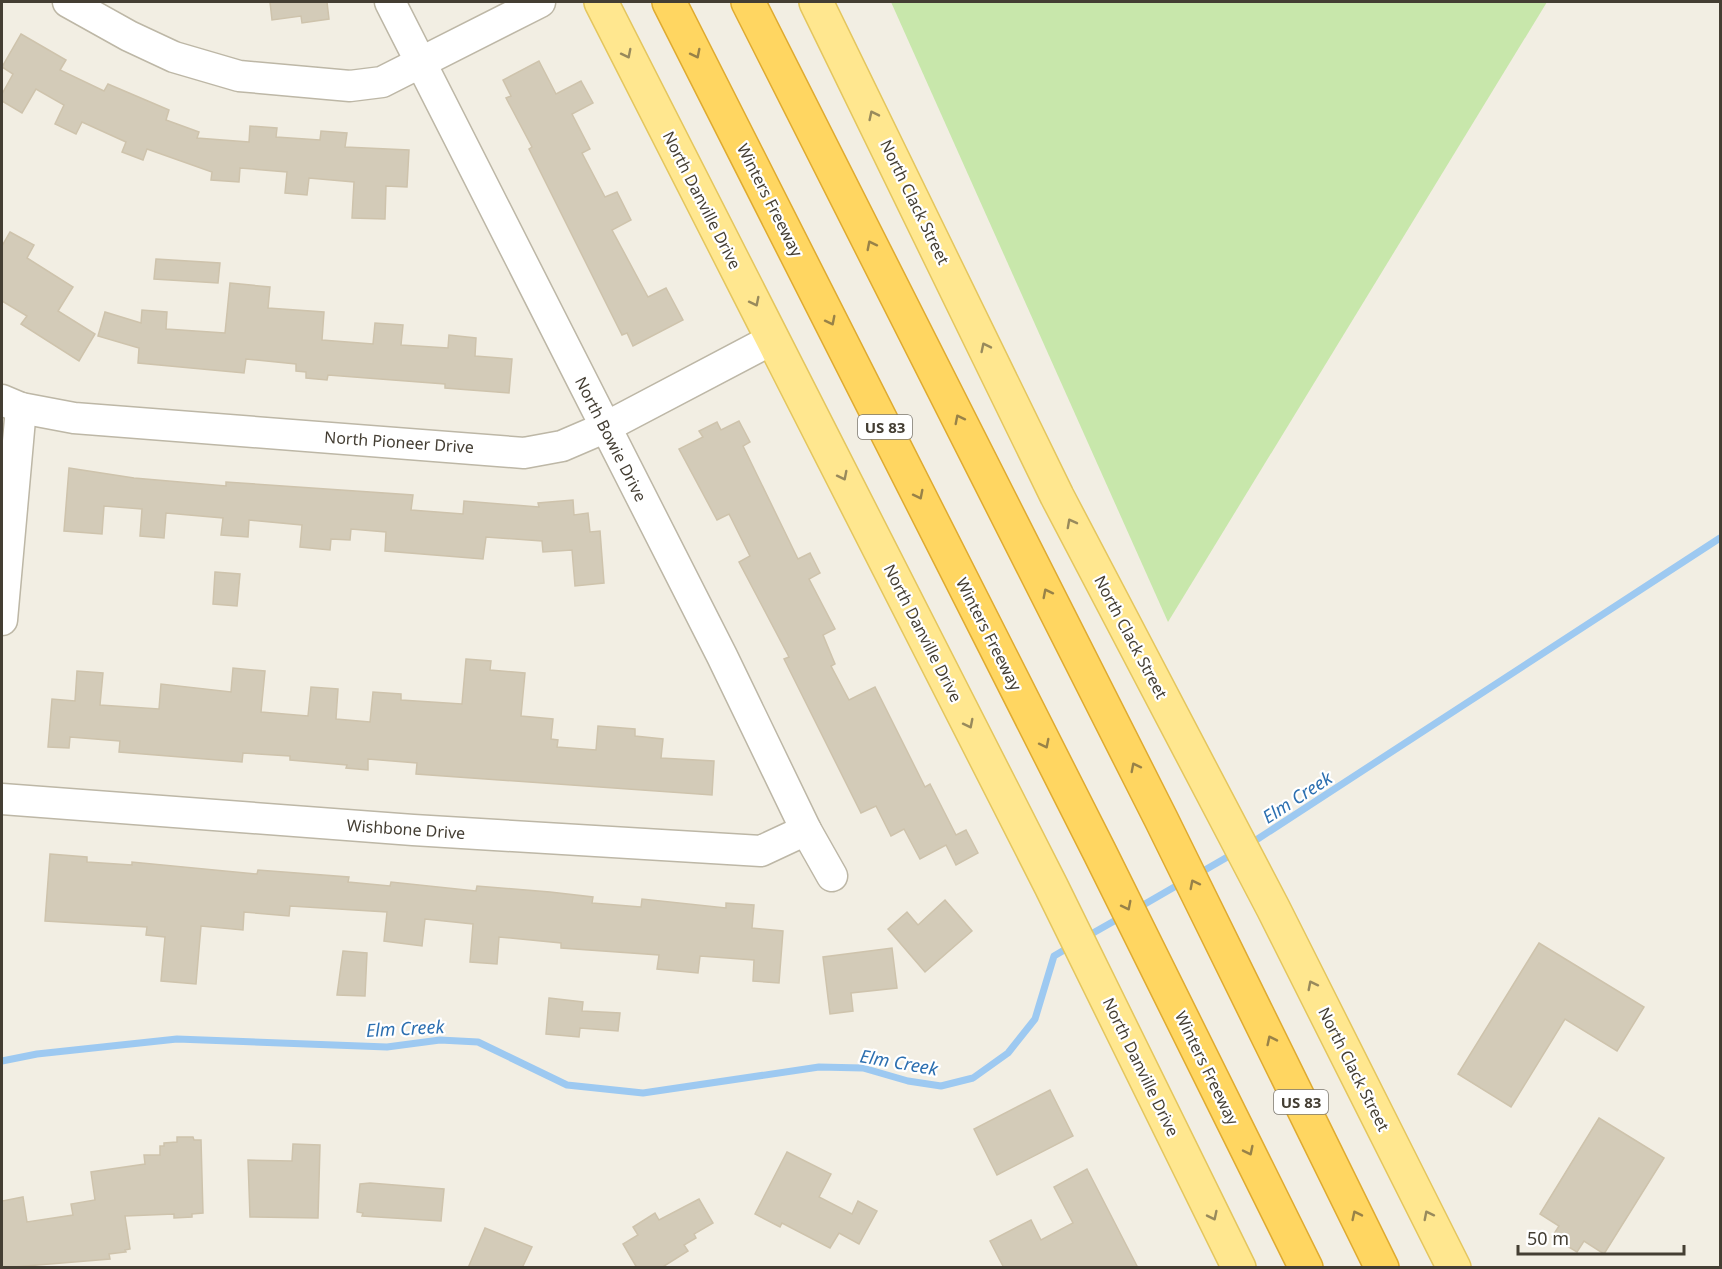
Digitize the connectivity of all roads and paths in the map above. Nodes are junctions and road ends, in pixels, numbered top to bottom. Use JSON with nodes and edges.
{"nodes":[{"id":1,"x":68,"y":2,"type":"edge"},
{"id":2,"x":390,"y":2,"type":"edge"},
{"id":3,"x":540,"y":2,"type":"edge"},
{"id":4,"x":601,"y":2,"type":"edge"},
{"id":5,"x":669,"y":2,"type":"edge"},
{"id":6,"x":748,"y":2,"type":"edge"},
{"id":7,"x":816,"y":2,"type":"edge"},
{"id":8,"x":422,"y":62,"type":"junction"},
{"id":9,"x":773,"y":339,"type":"junction"},
{"id":10,"x":11,"y":404,"type":"edge"},
{"id":11,"x":604,"y":428,"type":"junction"},
{"id":12,"x":2,"y":620,"type":"edge"},
{"id":13,"x":2,"y":799,"type":"edge"},
{"id":14,"x":806,"y":830,"type":"junction"},
{"id":15,"x":832,"y":876,"type":"dead end"},
{"id":16,"x":1382,"y":1267,"type":"edge"},
{"id":17,"x":1239,"y":1268,"type":"edge"},
{"id":18,"x":1306,"y":1268,"type":"edge"},
{"id":19,"x":1454,"y":1268,"type":"edge"}],
"edges":[{"from":1,"to":8,"type":"street"},
{"from":2,"to":8,"type":"street","name":"North Bowie Drive"},
{"from":3,"to":8,"type":"street"},
{"from":4,"to":9,"type":"main road","name":"North Danville Drive","one_way":true},
{"from":5,"to":18,"type":"highway","name":"Winters Freeway","number":"US 83","one_way":true},
{"from":16,"to":6,"type":"highway","number":"US 83","one_way":true},
{"from":19,"to":7,"type":"main road","name":"North Clack Street","one_way":true},
{"from":8,"to":11,"type":"street","name":"North Bowie Drive"},
{"from":9,"to":11,"type":"street","name":"North Pioneer Drive"},
{"from":9,"to":17,"type":"main road","name":"North Danville Drive","one_way":true},
{"from":10,"to":11,"type":"street","name":"North Pioneer Drive"},
{"from":10,"to":12,"type":"street"},
{"from":11,"to":14,"type":"street","name":"North Bowie Drive"},
{"from":13,"to":14,"type":"street","name":"Wishbone Drive"},
{"from":14,"to":15,"type":"street","name":"North Bowie Drive"}]}
